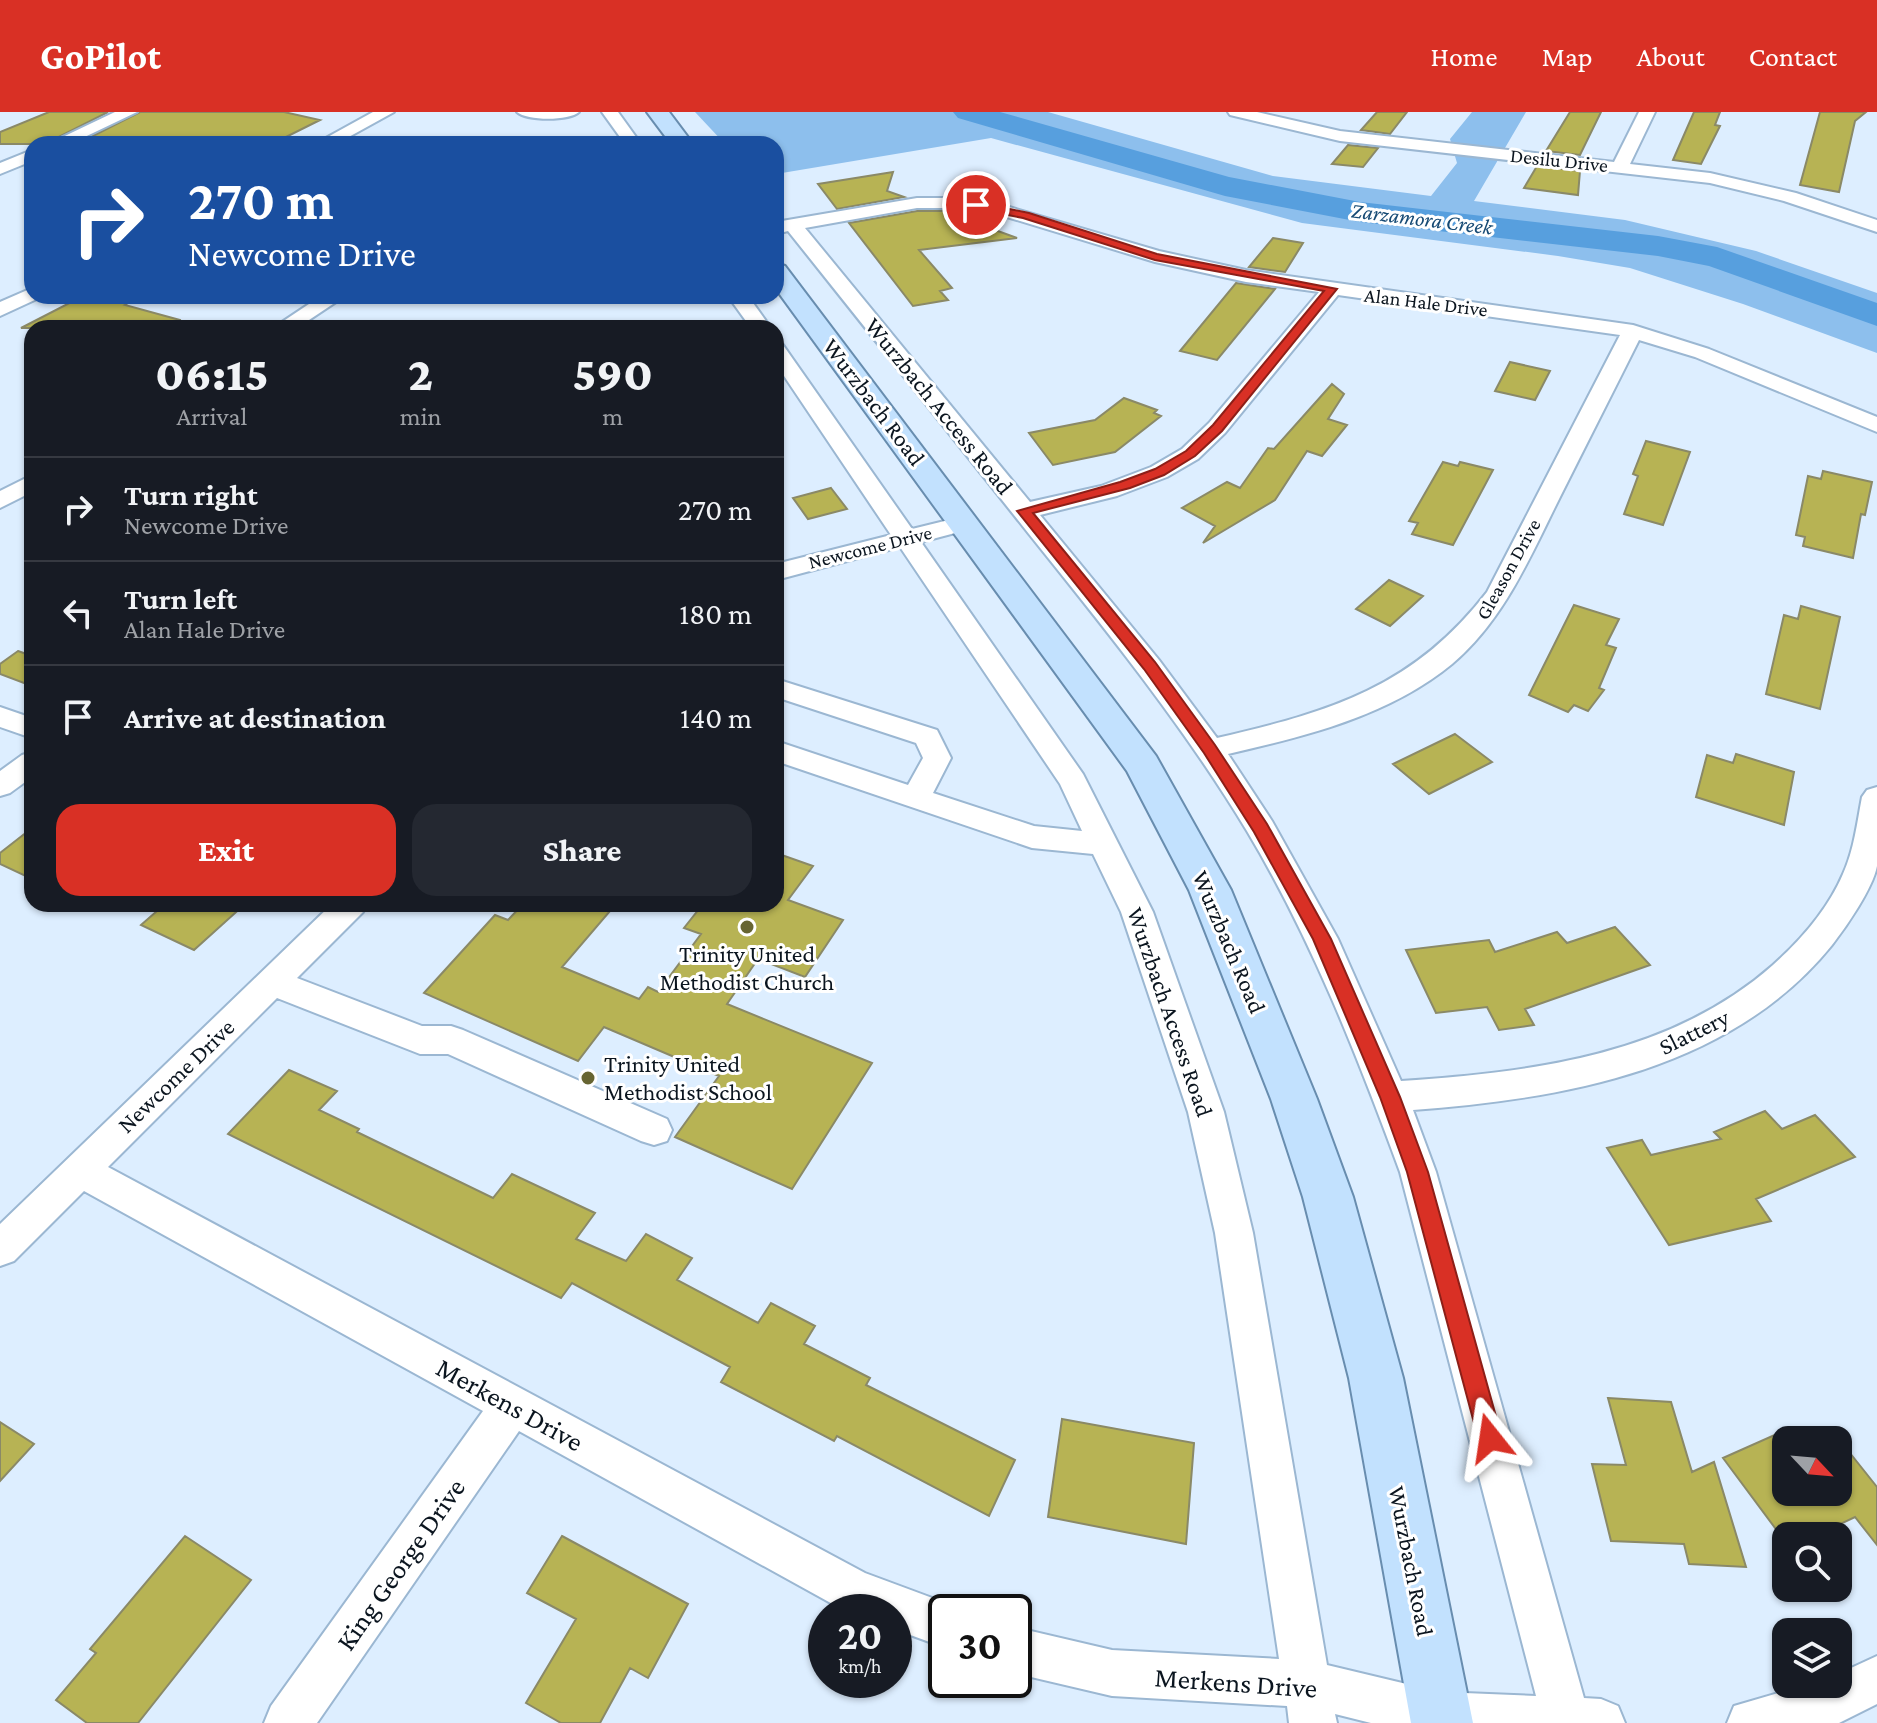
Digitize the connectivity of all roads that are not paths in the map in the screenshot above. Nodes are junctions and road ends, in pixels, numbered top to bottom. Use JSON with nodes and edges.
{"nodes":[{"id":1,"x":129,"y":112,"type":"edge"},
{"id":2,"x":386,"y":112,"type":"edge"},
{"id":3,"x":525,"y":112,"type":"edge"},
{"id":4,"x":571,"y":112,"type":"edge"},
{"id":5,"x":610,"y":112,"type":"edge"},
{"id":6,"x":658,"y":112,"type":"edge"},
{"id":7,"x":1236,"y":112,"type":"edge"},
{"id":8,"x":1326,"y":112,"type":"edge"},
{"id":9,"x":1647,"y":112,"type":"edge"},
{"id":10,"x":1302,"y":129,"type":"junction"},
{"id":11,"x":74,"y":136,"type":"edge"},
{"id":12,"x":339,"y":136,"type":"edge"},
{"id":13,"x":627,"y":136,"type":"edge"},
{"id":14,"x":676,"y":136,"type":"edge"},
{"id":15,"x":24,"y":158,"type":"edge"},
{"id":16,"x":1620,"y":167,"type":"junction"},
{"id":17,"x":0,"y":169,"type":"edge"},
{"id":18,"x":1877,"y":208,"type":"edge"},
{"id":19,"x":1857,"y":220,"type":"junction"},
{"id":20,"x":784,"y":226,"type":"edge"},
{"id":21,"x":1877,"y":226,"type":"edge"},
{"id":22,"x":784,"y":282,"type":"edge"},
{"id":23,"x":1332,"y":289,"type":"junction"},
{"id":24,"x":24,"y":298,"type":"edge"},
{"id":25,"x":322,"y":304,"type":"edge"},
{"id":26,"x":0,"y":310,"type":"edge"},
{"id":27,"x":296,"y":320,"type":"edge"},
{"id":28,"x":1633,"y":331,"type":"junction"},
{"id":29,"x":784,"y":361,"type":"edge"},
{"id":30,"x":1877,"y":425,"type":"edge"},
{"id":31,"x":24,"y":487,"type":"edge"},
{"id":32,"x":0,"y":501,"type":"edge"},
{"id":33,"x":1024,"y":511,"type":"junction"},
{"id":34,"x":965,"y":523,"type":"junction"},
{"id":35,"x":906,"y":537,"type":"junction"},
{"id":36,"x":784,"y":570,"type":"edge"},
{"id":37,"x":784,"y":691,"type":"edge"},
{"id":38,"x":0,"y":716,"type":"edge"},
{"id":39,"x":24,"y":726,"type":"edge"},
{"id":40,"x":1210,"y":749,"type":"junction"},
{"id":41,"x":784,"y":754,"type":"edge"},
{"id":42,"x":24,"y":768,"type":"edge"},
{"id":43,"x":0,"y":786,"type":"edge"},
{"id":44,"x":1877,"y":797,"type":"edge"},
{"id":45,"x":916,"y":798,"type":"junction"},
{"id":46,"x":1104,"y":844,"type":"junction"},
{"id":47,"x":344,"y":912,"type":"edge"},
{"id":48,"x":272,"y":982,"type":"junction"},
{"id":49,"x":1390,"y":1097,"type":"junction"},
{"id":50,"x":654,"y":1130,"type":"dead end"},
{"id":51,"x":80,"y":1170,"type":"junction"},
{"id":52,"x":0,"y":1249,"type":"edge"},
{"id":53,"x":512,"y":1405,"type":"junction"},
{"id":54,"x":928,"y":1618,"type":"edge"},
{"id":55,"x":1032,"y":1654,"type":"edge"},
{"id":56,"x":1877,"y":1679,"type":"edge"},
{"id":57,"x":1310,"y":1703,"type":"edge"},
{"id":58,"x":1441,"y":1719,"type":"edge"},
{"id":59,"x":288,"y":1723,"type":"edge"},
{"id":60,"x":1577,"y":1723,"type":"edge"},
{"id":61,"x":1751,"y":1723,"type":"edge"}],
"edges":[{"from":1,"to":11,"type":"street"},
{"from":2,"to":12,"type":"street"},
{"from":3,"to":4,"type":"street"},
{"from":5,"to":13,"type":"street"},
{"from":6,"to":14,"type":"main road"},
{"from":7,"to":10,"type":"street","name":"Desilu Drive"},
{"from":8,"to":10,"type":"street"},
{"from":9,"to":16,"type":"street"},
{"from":10,"to":16,"type":"street","name":"Desilu Drive"},
{"from":15,"to":17,"type":"street"},
{"from":16,"to":19,"type":"street","name":"Desilu Drive"},
{"from":18,"to":19,"type":"street"},
{"from":19,"to":21,"type":"street","name":"Desilu Drive"},
{"from":20,"to":23,"type":"street","name":"Alan Hale Drive"},
{"from":20,"to":33,"type":"street","name":"Wurzbach Access Road"},
{"from":22,"to":34,"type":"main road","name":"Wurzbach Road"},
{"from":23,"to":28,"type":"street","name":"Alan Hale Drive"},
{"from":23,"to":33,"type":"street"},
{"from":24,"to":26,"type":"street"},
{"from":25,"to":27,"type":"street"},
{"from":28,"to":30,"type":"street","name":"Alan Hale Drive"},
{"from":28,"to":40,"type":"street","name":"Gleason Drive"},
{"from":29,"to":35,"type":"street","name":"Wurzbach Access Road"},
{"from":31,"to":32,"type":"street"},
{"from":33,"to":40,"type":"street","name":"Wurzbach Access Road"},
{"from":34,"to":35,"type":"street","name":"Newcome Drive"},
{"from":34,"to":58,"type":"main road","name":"Wurzbach Road"},
{"from":35,"to":36,"type":"street","name":"Newcome Drive"},
{"from":35,"to":46,"type":"street","name":"Wurzbach Access Road"},
{"from":37,"to":45,"type":"street"},
{"from":38,"to":39,"type":"street"},
{"from":40,"to":49,"type":"street","name":"Wurzbach Access Road"},
{"from":41,"to":45,"type":"street"},
{"from":42,"to":43,"type":"street"},
{"from":44,"to":49,"type":"street","name":"Slattery"},
{"from":45,"to":46,"type":"street"},
{"from":46,"to":57,"type":"street","name":"Wurzbach Access Road"},
{"from":47,"to":48,"type":"street","name":"Newcome Drive"},
{"from":48,"to":50,"type":"street"},
{"from":48,"to":51,"type":"street","name":"Newcome Drive"},
{"from":49,"to":60,"type":"street","name":"Wurzbach Access Road"},
{"from":51,"to":52,"type":"street","name":"Newcome Drive"},
{"from":51,"to":53,"type":"street","name":"Merkens Drive"},
{"from":53,"to":54,"type":"street","name":"Merkens Drive"},
{"from":53,"to":59,"type":"street","name":"King George Drive"},
{"from":55,"to":57,"type":"street","name":"Merkens Drive"},
{"from":56,"to":61,"type":"street"},
{"from":57,"to":58,"type":"street","name":"Merkens Drive"},
{"from":58,"to":60,"type":"street","name":"Merkens Drive"}]}
